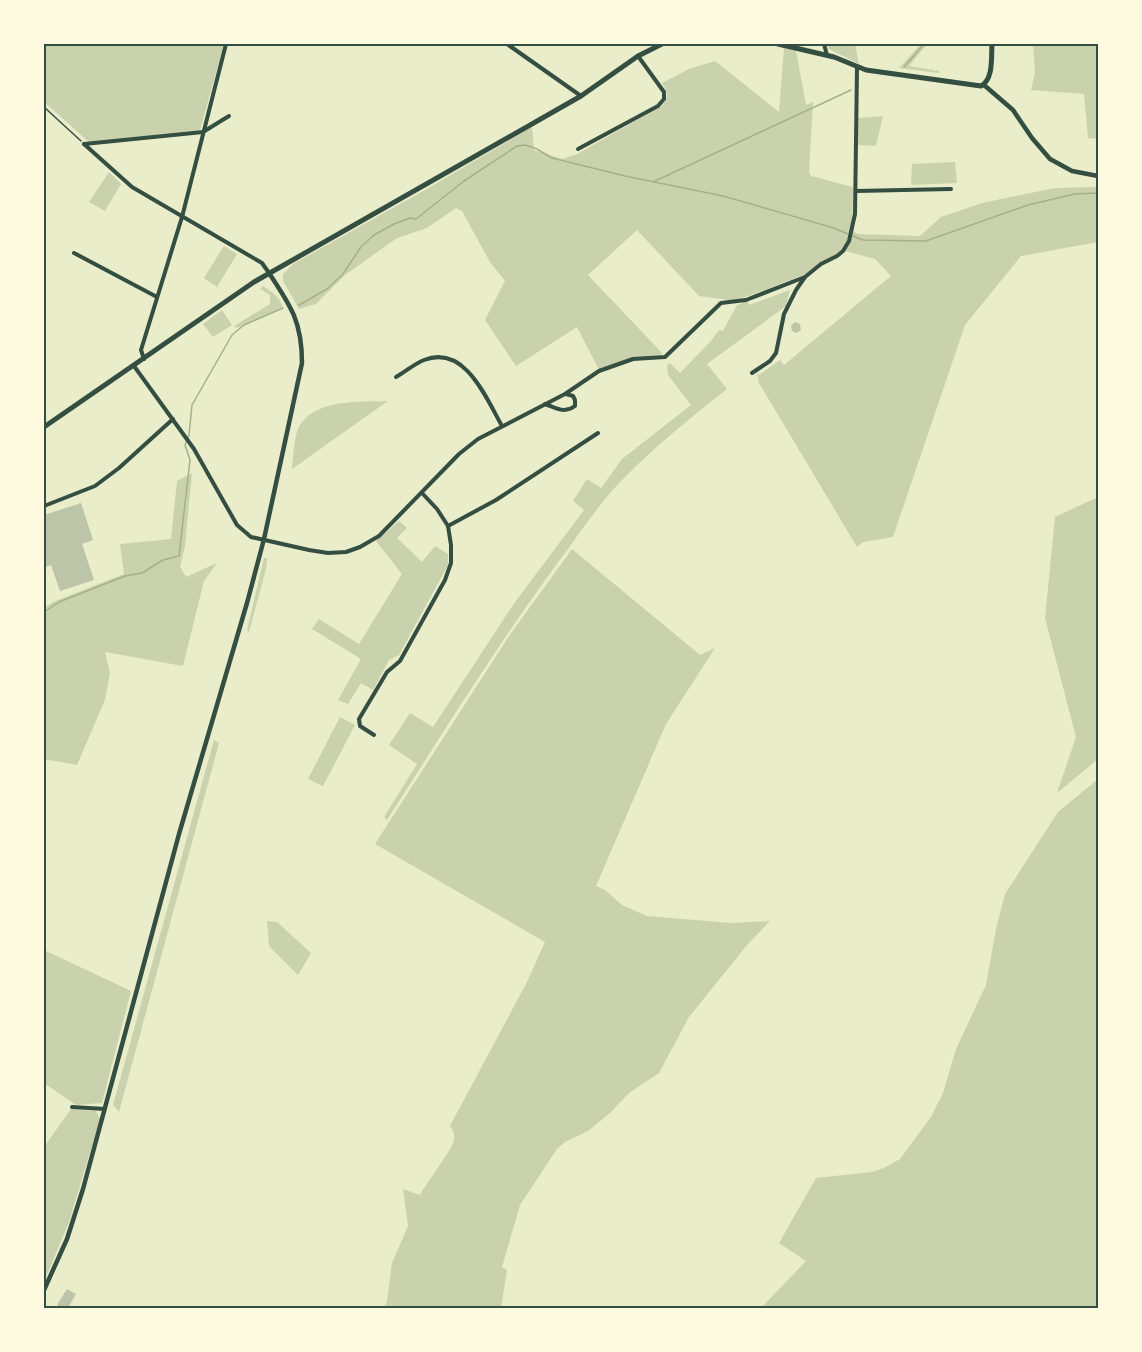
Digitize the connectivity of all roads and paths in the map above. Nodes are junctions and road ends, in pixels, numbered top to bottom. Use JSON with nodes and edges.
{"nodes":[{"id":1,"x":226,"y":44,"type":"edge"},
{"id":2,"x":507,"y":44,"type":"edge"},
{"id":3,"x":662,"y":44,"type":"edge"},
{"id":4,"x":778,"y":44,"type":"edge"},
{"id":5,"x":824,"y":44,"type":"edge"},
{"id":6,"x":992,"y":44,"type":"edge"},
{"id":7,"x":827,"y":55,"type":"junction"},
{"id":8,"x":638,"y":57,"type":"junction"},
{"id":9,"x":858,"y":68,"type":"junction"},
{"id":10,"x":986,"y":82,"type":"junction"},
{"id":11,"x":581,"y":96,"type":"junction"},
{"id":12,"x":44,"y":107,"type":"edge"},
{"id":13,"x":229,"y":116,"type":"dead end"},
{"id":14,"x":203,"y":132,"type":"junction"},
{"id":15,"x":84,"y":144,"type":"junction"},
{"id":16,"x":578,"y":149,"type":"dead end"},
{"id":17,"x":1098,"y":176,"type":"edge"},
{"id":18,"x":951,"y":189,"type":"dead end"},
{"id":19,"x":856,"y":191,"type":"junction"},
{"id":20,"x":182,"y":217,"type":"junction"},
{"id":21,"x":74,"y":253,"type":"dead end"},
{"id":22,"x":269,"y":273,"type":"junction"},
{"id":23,"x":805,"y":277,"type":"junction"},
{"id":24,"x":157,"y":297,"type":"junction"},
{"id":25,"x":144,"y":359,"type":"junction"},
{"id":26,"x":134,"y":366,"type":"junction"},
{"id":27,"x":752,"y":373,"type":"dead end"},
{"id":28,"x":396,"y":377,"type":"dead end"},
{"id":29,"x":565,"y":394,"type":"junction"},
{"id":30,"x":544,"y":404,"type":"junction"},
{"id":31,"x":173,"y":419,"type":"junction"},
{"id":32,"x":502,"y":426,"type":"junction"},
{"id":33,"x":44,"y":427,"type":"edge"},
{"id":34,"x":598,"y":433,"type":"dead end"},
{"id":35,"x":422,"y":493,"type":"junction"},
{"id":36,"x":44,"y":506,"type":"edge"},
{"id":37,"x":448,"y":526,"type":"junction"},
{"id":38,"x":264,"y":539,"type":"junction"},
{"id":39,"x":374,"y":735,"type":"dead end"},
{"id":40,"x":72,"y":1107,"type":"dead end"},
{"id":41,"x":106,"y":1109,"type":"junction"},
{"id":42,"x":44,"y":1290,"type":"edge"}],
"edges":[{"from":1,"to":14,"type":"street"},
{"from":2,"to":11,"type":"street"},
{"from":3,"to":8,"type":"main road"},
{"from":4,"to":7,"type":"main road"},
{"from":5,"to":7,"type":"street"},
{"from":6,"to":10,"type":"main road"},
{"from":7,"to":9,"type":"main road"},
{"from":8,"to":11,"type":"main road"},
{"from":8,"to":16,"type":"street"},
{"from":9,"to":10,"type":"main road"},
{"from":9,"to":19,"type":"street"},
{"from":10,"to":17,"type":"street"},
{"from":11,"to":22,"type":"main road"},
{"from":12,"to":15,"type":"path"},
{"from":13,"to":14,"type":"street"},
{"from":14,"to":15,"type":"street"},
{"from":14,"to":20,"type":"street"},
{"from":15,"to":20,"type":"street"},
{"from":18,"to":19,"type":"street"},
{"from":19,"to":23,"type":"street"},
{"from":20,"to":22,"type":"street"},
{"from":20,"to":24,"type":"street"},
{"from":21,"to":24,"type":"street"},
{"from":22,"to":25,"type":"main road"},
{"from":22,"to":38,"type":"street"},
{"from":23,"to":27,"type":"street"},
{"from":23,"to":29,"type":"street"},
{"from":24,"to":25,"type":"street"},
{"from":25,"to":26,"type":"main road"},
{"from":26,"to":31,"type":"street"},
{"from":26,"to":33,"type":"main road"},
{"from":28,"to":32,"type":"street"},
{"from":29,"to":30,"type":"street"},
{"from":29,"to":30,"type":"street"},
{"from":30,"to":32,"type":"street"},
{"from":31,"to":36,"type":"street"},
{"from":31,"to":38,"type":"street"},
{"from":32,"to":35,"type":"street"},
{"from":34,"to":37,"type":"street"},
{"from":35,"to":37,"type":"street"},
{"from":35,"to":38,"type":"street"},
{"from":37,"to":39,"type":"street"},
{"from":38,"to":41,"type":"street"},
{"from":40,"to":41,"type":"street"},
{"from":41,"to":42,"type":"street"}]}
